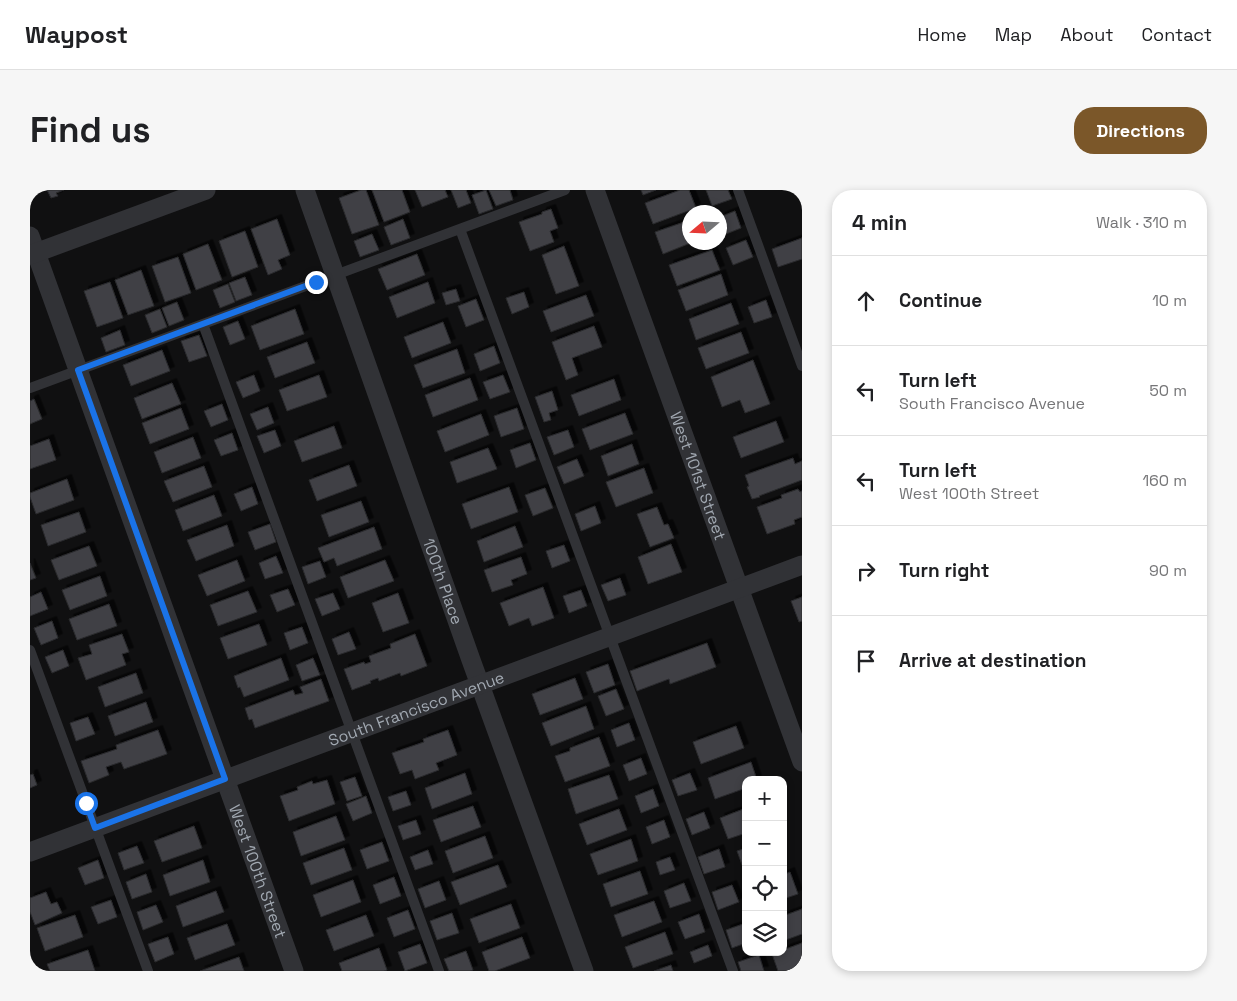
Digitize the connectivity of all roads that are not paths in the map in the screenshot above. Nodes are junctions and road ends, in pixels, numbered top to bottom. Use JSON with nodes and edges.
{"nodes":[{"id":1,"x":206,"y":190,"type":"edge"},
{"id":2,"x":305,"y":190,"type":"edge"},
{"id":3,"x":565,"y":190,"type":"edge"},
{"id":4,"x":595,"y":190,"type":"edge"},
{"id":5,"x":738,"y":190,"type":"edge"},
{"id":6,"x":460,"y":229,"type":"junction"},
{"id":7,"x":32,"y":248,"type":"edge"},
{"id":8,"x":336,"y":275,"type":"junction"},
{"id":9,"x":204,"y":324,"type":"junction"},
{"id":10,"x":802,"y":366,"type":"edge"},
{"id":11,"x":78,"y":370,"type":"junction"},
{"id":12,"x":30,"y":388,"type":"edge"},
{"id":13,"x":802,"y":565,"type":"edge"},
{"id":14,"x":739,"y":588,"type":"junction"},
{"id":15,"x":610,"y":636,"type":"junction"},
{"id":16,"x":30,"y":650,"type":"edge"},
{"id":17,"x":480,"y":684,"type":"junction"},
{"id":18,"x":352,"y":732,"type":"junction"},
{"id":19,"x":802,"y":762,"type":"edge"},
{"id":20,"x":225,"y":779,"type":"junction"},
{"id":21,"x":95,"y":828,"type":"junction"},
{"id":22,"x":30,"y":852,"type":"edge"},
{"id":23,"x":148,"y":971,"type":"edge"},
{"id":24,"x":294,"y":971,"type":"edge"},
{"id":25,"x":439,"y":971,"type":"edge"},
{"id":26,"x":584,"y":971,"type":"edge"},
{"id":27,"x":733,"y":971,"type":"edge"}],
"edges":[{"from":1,"to":7,"type":"street"},
{"from":2,"to":8,"type":"street","name":"100th Place"},
{"from":3,"to":6,"type":"lane"},
{"from":4,"to":14,"type":"street","name":"West 101st Street"},
{"from":5,"to":10,"type":"lane"},
{"from":6,"to":8,"type":"lane"},
{"from":6,"to":15,"type":"lane"},
{"from":7,"to":11,"type":"street","name":"West 100th Street"},
{"from":8,"to":9,"type":"lane"},
{"from":8,"to":17,"type":"street","name":"100th Place"},
{"from":9,"to":11,"type":"lane"},
{"from":9,"to":18,"type":"lane"},
{"from":11,"to":12,"type":"lane"},
{"from":11,"to":20,"type":"street","name":"West 100th Street"},
{"from":13,"to":14,"type":"street","name":"South Francisco Avenue"},
{"from":14,"to":15,"type":"street","name":"South Francisco Avenue"},
{"from":14,"to":19,"type":"street","name":"West 101st Street"},
{"from":15,"to":17,"type":"street","name":"South Francisco Avenue"},
{"from":15,"to":27,"type":"lane"},
{"from":16,"to":21,"type":"lane"},
{"from":17,"to":18,"type":"street","name":"South Francisco Avenue"},
{"from":17,"to":26,"type":"street","name":"100th Place"},
{"from":18,"to":20,"type":"street","name":"South Francisco Avenue"},
{"from":18,"to":25,"type":"lane"},
{"from":20,"to":21,"type":"street","name":"South Francisco Avenue"},
{"from":20,"to":24,"type":"street","name":"West 100th Street"},
{"from":21,"to":22,"type":"street","name":"South Francisco Avenue"},
{"from":21,"to":23,"type":"lane"}]}
